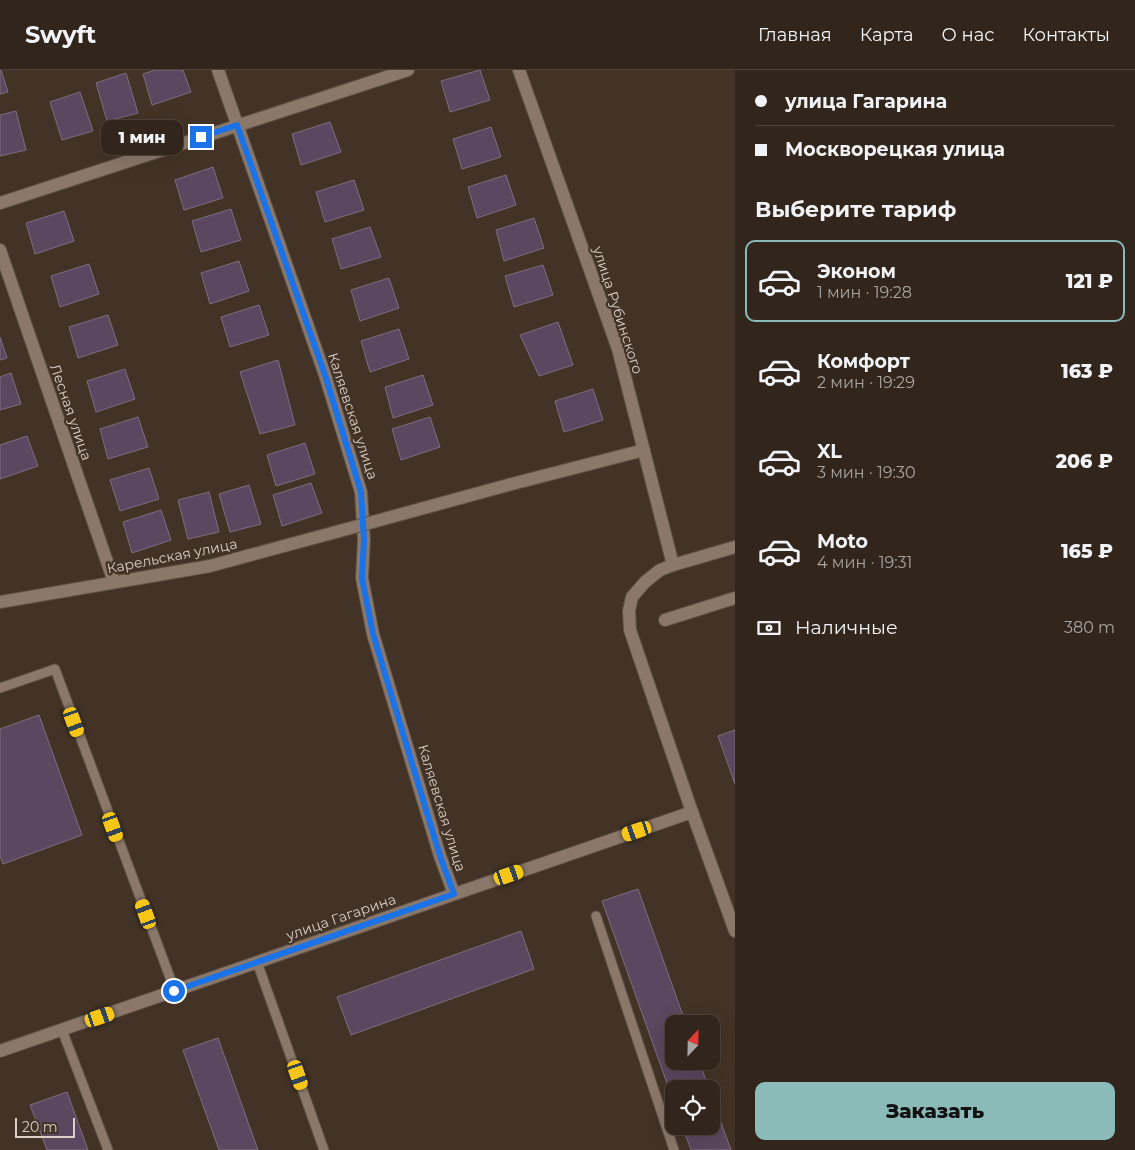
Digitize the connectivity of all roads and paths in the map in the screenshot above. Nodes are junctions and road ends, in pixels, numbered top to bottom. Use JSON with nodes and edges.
{"nodes":[{"id":1,"x":218,"y":70,"type":"edge"},
{"id":2,"x":408,"y":70,"type":"edge"},
{"id":3,"x":519,"y":70,"type":"edge"},
{"id":4,"x":237,"y":125,"type":"junction"},
{"id":5,"x":0,"y":203,"type":"edge"},
{"id":6,"x":0,"y":250,"type":"edge"},
{"id":7,"x":644,"y":450,"type":"junction"},
{"id":8,"x":735,"y":547,"type":"edge"},
{"id":9,"x":673,"y":565,"type":"junction"},
{"id":10,"x":114,"y":582,"type":"junction"},
{"id":11,"x":735,"y":598,"type":"edge"},
{"id":12,"x":0,"y":602,"type":"edge"},
{"id":13,"x":665,"y":620,"type":"dead end"},
{"id":14,"x":0,"y":688,"type":"edge"},
{"id":15,"x":692,"y":812,"type":"junction"},
{"id":16,"x":454,"y":894,"type":"junction"},
{"id":17,"x":596,"y":916,"type":"dead end"},
{"id":18,"x":735,"y":931,"type":"edge"},
{"id":19,"x":257,"y":962,"type":"junction"},
{"id":20,"x":174,"y":991,"type":"junction"},
{"id":21,"x":62,"y":1030,"type":"junction"},
{"id":22,"x":0,"y":1051,"type":"edge"},
{"id":23,"x":108,"y":1150,"type":"edge"},
{"id":24,"x":324,"y":1150,"type":"edge"},
{"id":25,"x":674,"y":1150,"type":"edge"}],
"edges":[{"from":1,"to":4,"type":"street","name":"Каляевская улица"},
{"from":2,"to":4,"type":"street"},
{"from":3,"to":7,"type":"street","name":"улица Рубинского"},
{"from":4,"to":5,"type":"street"},
{"from":4,"to":16,"type":"street","name":"Каляевская улица"},
{"from":6,"to":10,"type":"street","name":"Лесная улица"},
{"from":7,"to":9,"type":"street","name":"улица Рубинского"},
{"from":7,"to":10,"type":"street","name":"Карельская улица","bridge":true},
{"from":8,"to":9,"type":"street"},
{"from":9,"to":15,"type":"street"},
{"from":10,"to":12,"type":"street","name":"Карельская улица"},
{"from":11,"to":13,"type":"street"},
{"from":14,"to":20,"type":"lane"},
{"from":15,"to":16,"type":"street","name":"улица Гагарина"},
{"from":15,"to":18,"type":"street"},
{"from":16,"to":19,"type":"street","name":"улица Гагарина"},
{"from":17,"to":25,"type":"lane"},
{"from":19,"to":20,"type":"street","name":"улица Гагарина"},
{"from":19,"to":24,"type":"lane"},
{"from":20,"to":21,"type":"street","name":"улица Гагарина"},
{"from":21,"to":22,"type":"street","name":"улица Гагарина"},
{"from":21,"to":23,"type":"lane"}]}
